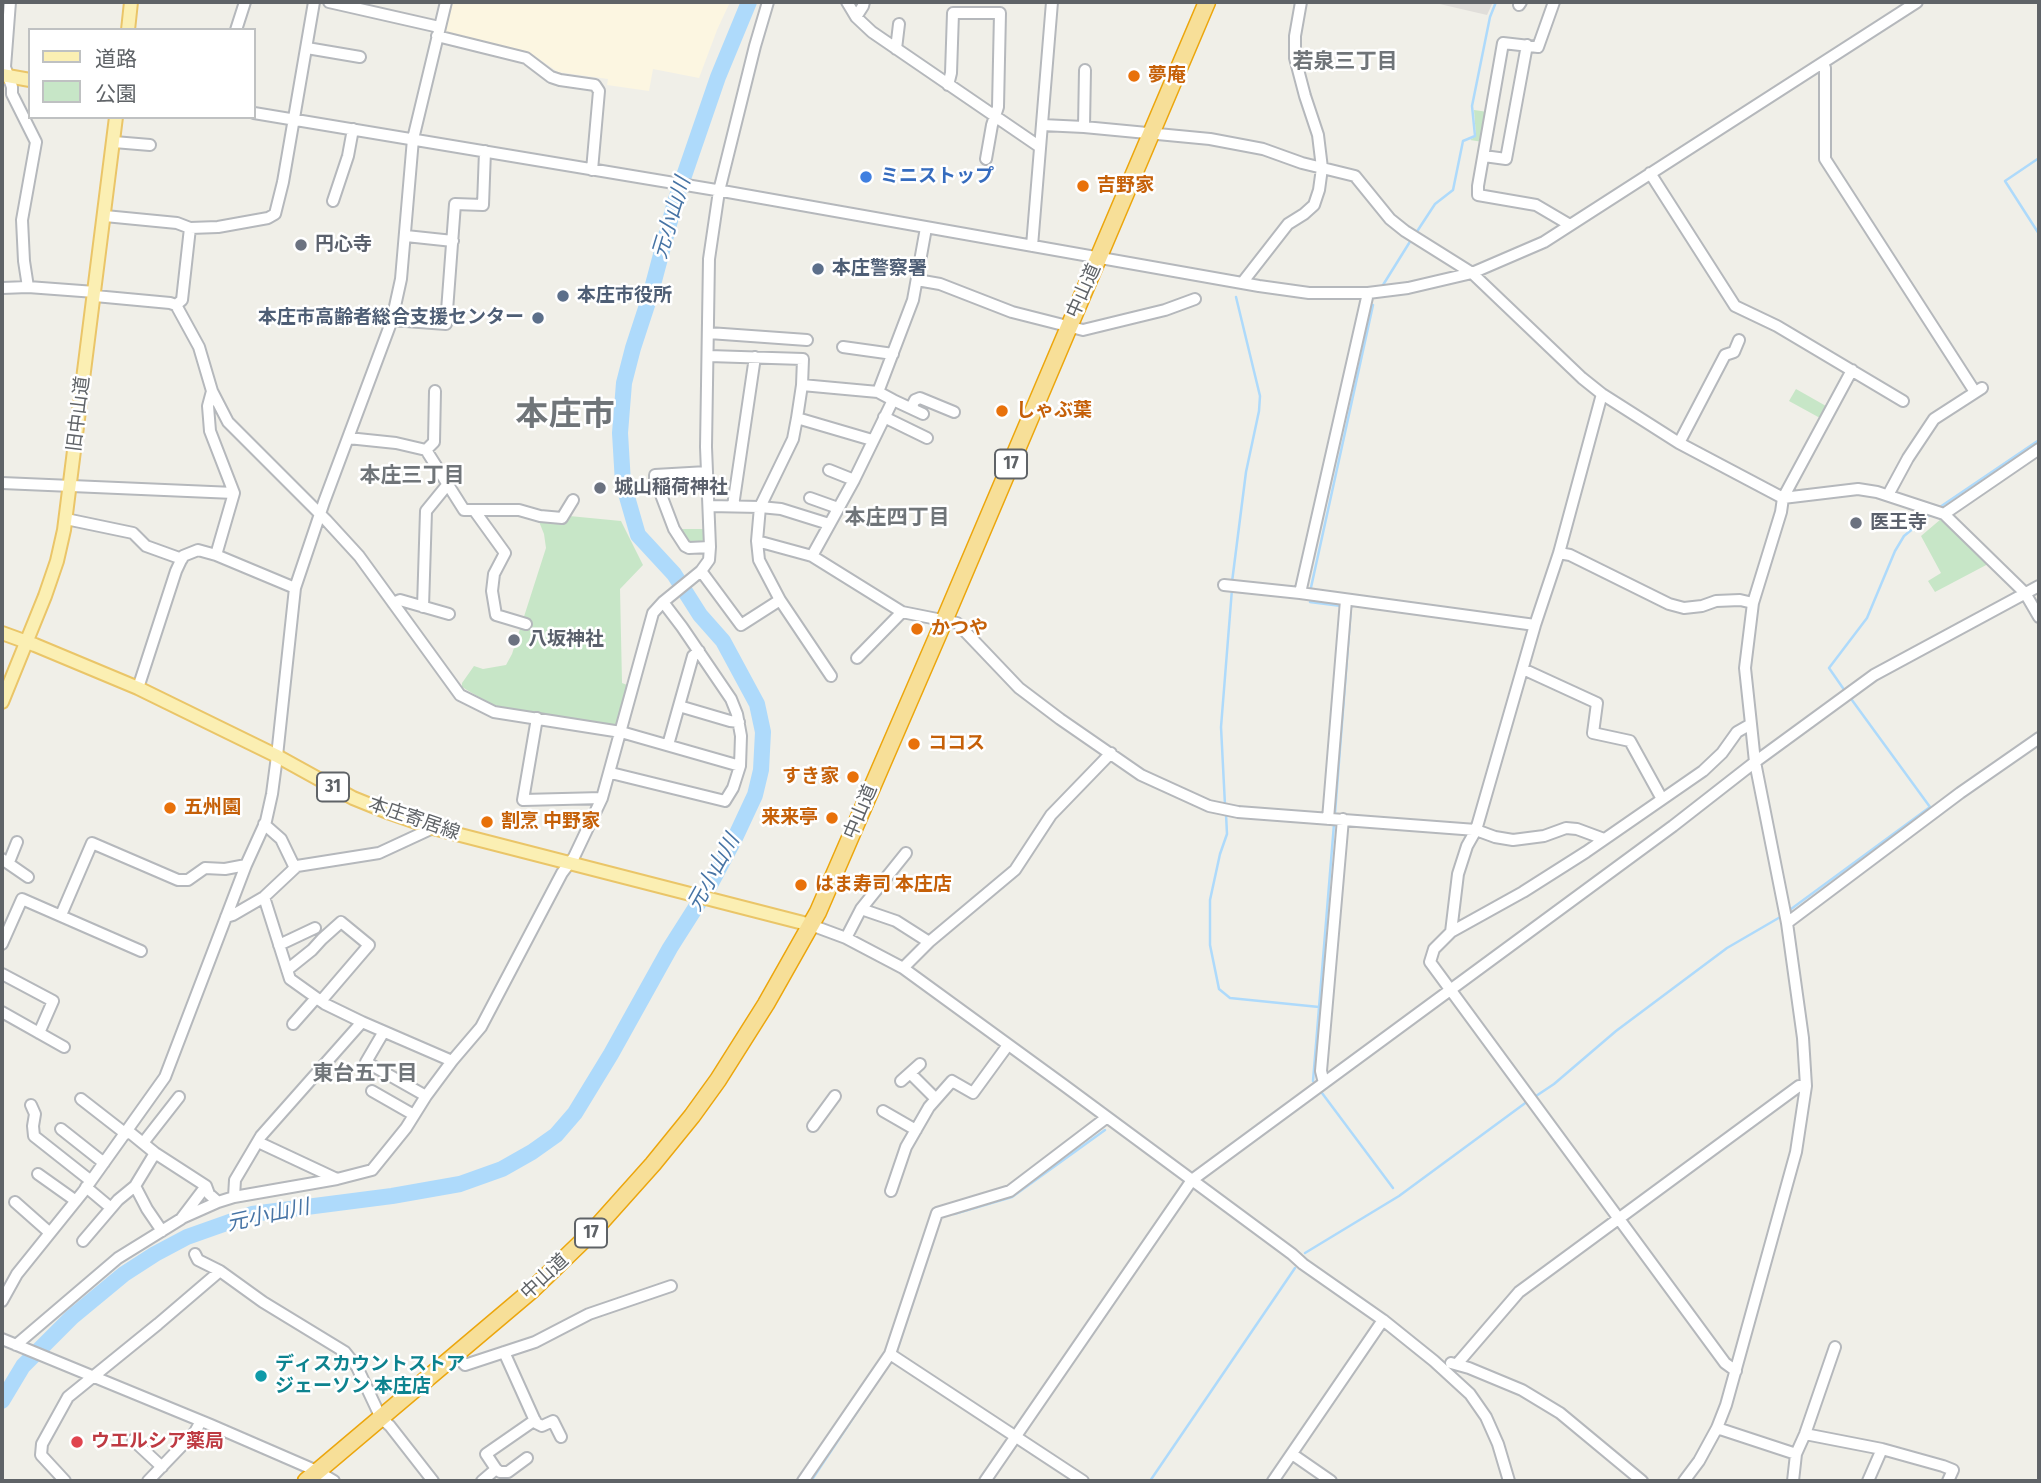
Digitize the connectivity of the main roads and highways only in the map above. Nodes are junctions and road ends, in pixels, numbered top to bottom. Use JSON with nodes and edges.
{"nodes":[{"id":1,"x":131,"y":2,"type":"edge"},
{"id":2,"x":1208,"y":2,"type":"edge"},
{"id":3,"x":128,"y":28,"type":"edge"},
{"id":4,"x":5,"y":76,"type":"edge"},
{"id":5,"x":28,"y":80,"type":"edge"},
{"id":6,"x":116,"y":119,"type":"edge"},
{"id":7,"x":2,"y":633,"type":"edge"},
{"id":8,"x":26,"y":641,"type":"junction"},
{"id":9,"x":2,"y":702,"type":"edge"},
{"id":10,"x":811,"y":925,"type":"junction"},
{"id":11,"x":323,"y":1479,"type":"edge"}],
"edges":[{"from":1,"to":3,"type":"main road"},
{"from":2,"to":10,"type":"highway","name":"中山道","number":"17"},
{"from":4,"to":5,"type":"main road"},
{"from":6,"to":8,"type":"main road","name":"旧中山道"},
{"from":7,"to":8,"type":"main road","name":"本庄寄居線","number":"31"},
{"from":8,"to":9,"type":"main road","name":"旧中山道"},
{"from":8,"to":10,"type":"main road","name":"本庄寄居線","number":"31"},
{"from":10,"to":11,"type":"highway","name":"中山道","number":"17"}]}
